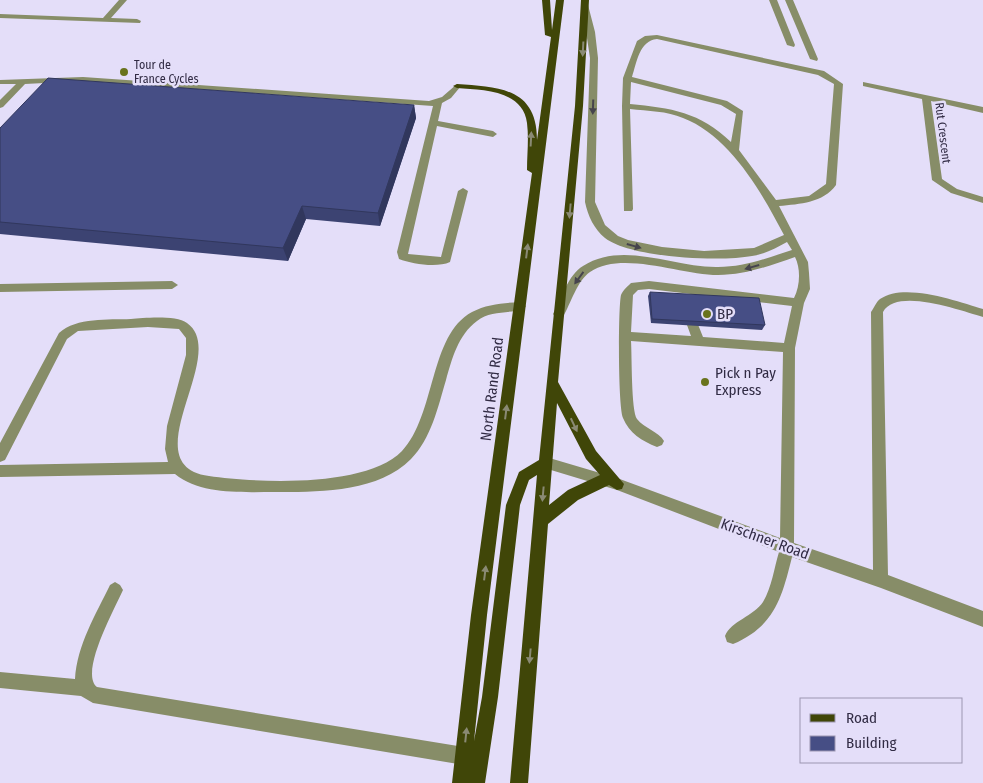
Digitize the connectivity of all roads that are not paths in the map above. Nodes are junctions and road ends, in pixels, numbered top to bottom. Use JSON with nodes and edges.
{"nodes":[{"id":1,"x":123,"y":0,"type":"edge"},
{"id":2,"x":546,"y":0,"type":"edge"},
{"id":3,"x":560,"y":0,"type":"edge"},
{"id":4,"x":773,"y":0,"type":"edge"},
{"id":5,"x":789,"y":0,"type":"edge"},
{"id":6,"x":585,"y":3,"type":"edge"},
{"id":7,"x":0,"y":16,"type":"edge"},
{"id":8,"x":105,"y":20,"type":"junction"},
{"id":9,"x":137,"y":21,"type":"dead end"},
{"id":10,"x":791,"y":45,"type":"dead end"},
{"id":11,"x":814,"y":58,"type":"dead end"},
{"id":12,"x":552,"y":65,"type":"junction"},
{"id":13,"x":628,"y":78,"type":"junction"},
{"id":14,"x":23,"y":81,"type":"junction"},
{"id":15,"x":0,"y":82,"type":"edge"},
{"id":16,"x":866,"y":84,"type":"dead end"},
{"id":17,"x":457,"y":86,"type":"joint"},
{"id":18,"x":926,"y":98,"type":"junction"},
{"id":19,"x":438,"y":102,"type":"junction"},
{"id":20,"x":0,"y":104,"type":"edge"},
{"id":21,"x":626,"y":106,"type":"junction"},
{"id":22,"x":983,"y":110,"type":"edge"},
{"id":23,"x":433,"y":123,"type":"junction"},
{"id":24,"x":493,"y":134,"type":"dead end"},
{"id":25,"x":734,"y":150,"type":"junction"},
{"id":26,"x":463,"y":191,"type":"dead end"},
{"id":27,"x":983,"y":200,"type":"edge"},
{"id":28,"x":773,"y":204,"type":"junction"},
{"id":29,"x":532,"y":205,"type":"junction"},
{"id":30,"x":628,"y":209,"type":"dead end"},
{"id":31,"x":789,"y":237,"type":"junction"},
{"id":32,"x":659,"y":250,"type":"junction"},
{"id":33,"x":798,"y":252,"type":"junction"},
{"id":34,"x":668,"y":266,"type":"junction"},
{"id":35,"x":172,"y":285,"type":"dead end"},
{"id":36,"x":0,"y":288,"type":"edge"},
{"id":37,"x":683,"y":294,"type":"junction"},
{"id":38,"x":798,"y":303,"type":"junction"},
{"id":39,"x":520,"y":306,"type":"junction"},
{"id":40,"x":983,"y":313,"type":"edge"},
{"id":41,"x":559,"y":314,"type":"junction"},
{"id":42,"x":694,"y":325,"type":"edge"},
{"id":43,"x":625,"y":336,"type":"junction"},
{"id":44,"x":699,"y":341,"type":"junction"},
{"id":45,"x":789,"y":348,"type":"junction"},
{"id":46,"x":552,"y":382,"type":"junction"},
{"id":47,"x":657,"y":441,"type":"dead end"},
{"id":48,"x":0,"y":456,"type":"edge"},
{"id":49,"x":546,"y":463,"type":"junction"},
{"id":50,"x":176,"y":468,"type":"junction"},
{"id":51,"x":0,"y":471,"type":"edge"},
{"id":52,"x":611,"y":482,"type":"junction"},
{"id":53,"x":541,"y":520,"type":"junction"},
{"id":54,"x":786,"y":548,"type":"junction"},
{"id":55,"x":881,"y":580,"type":"junction"},
{"id":56,"x":115,"y":590,"type":"dead end"},
{"id":57,"x":983,"y":619,"type":"edge"},
{"id":58,"x":733,"y":636,"type":"dead end"},
{"id":59,"x":0,"y":680,"type":"edge"},
{"id":60,"x":85,"y":688,"type":"junction"},
{"id":61,"x":464,"y":756,"type":"junction"},
{"id":62,"x":461,"y":783,"type":"edge"},
{"id":63,"x":476,"y":783,"type":"edge"},
{"id":64,"x":519,"y":783,"type":"edge"}],
"edges":[{"from":1,"to":8,"type":"street"},
{"from":2,"to":12,"type":"main road"},
{"from":3,"to":12,"type":"main road","name":"North Rand Road"},
{"from":4,"to":10,"type":"street"},
{"from":5,"to":11,"type":"street"},
{"from":6,"to":32,"type":"street","one_way":true},
{"from":6,"to":41,"type":"main road","one_way":true},
{"from":7,"to":8,"type":"street"},
{"from":8,"to":9,"type":"street"},
{"from":12,"to":29,"type":"main road","name":"North Rand Road"},
{"from":13,"to":21,"type":"street"},
{"from":13,"to":25,"type":"street"},
{"from":13,"to":28,"type":"street"},
{"from":14,"to":15,"type":"street"},
{"from":14,"to":19,"type":"street"},
{"from":14,"to":20,"type":"street"},
{"from":16,"to":18,"type":"street"},
{"from":17,"to":19,"type":"street"},
{"from":29,"to":17,"type":"main road","one_way":true},
{"from":18,"to":22,"type":"street"},
{"from":18,"to":27,"type":"street","name":"Rut Crescent"},
{"from":19,"to":23,"type":"street"},
{"from":21,"to":25,"type":"street"},
{"from":21,"to":30,"type":"street"},
{"from":23,"to":24,"type":"street"},
{"from":23,"to":26,"type":"street"},
{"from":25,"to":28,"type":"street"},
{"from":28,"to":31,"type":"street"},
{"from":39,"to":29,"type":"main road","name":"North Rand Road","one_way":true},
{"from":31,"to":32,"type":"street"},
{"from":31,"to":33,"type":"street"},
{"from":32,"to":34,"type":"street"},
{"from":33,"to":34,"type":"street","one_way":true},
{"from":33,"to":38,"type":"street"},
{"from":34,"to":37,"type":"street"},
{"from":34,"to":41,"type":"street","one_way":true},
{"from":35,"to":36,"type":"street"},
{"from":37,"to":38,"type":"street"},
{"from":37,"to":43,"type":"street"},
{"from":38,"to":45,"type":"street"},
{"from":39,"to":50,"type":"street"},
{"from":61,"to":39,"type":"main road","name":"North Rand Road","one_way":true},
{"from":40,"to":55,"type":"street"},
{"from":41,"to":46,"type":"main road"},
{"from":42,"to":44,"type":"street"},
{"from":43,"to":44,"type":"street"},
{"from":43,"to":47,"type":"street"},
{"from":44,"to":45,"type":"street"},
{"from":45,"to":54,"type":"street"},
{"from":46,"to":49,"type":"main road"},
{"from":46,"to":52,"type":"main road","one_way":true},
{"from":48,"to":50,"type":"street"},
{"from":49,"to":52,"type":"street","name":"Kirschner Road"},
{"from":49,"to":53,"type":"main road","one_way":true},
{"from":49,"to":63,"type":"main road"},
{"from":50,"to":51,"type":"street"},
{"from":52,"to":53,"type":"main road"},
{"from":52,"to":54,"type":"street","name":"Kirschner Road"},
{"from":53,"to":64,"type":"main road","one_way":true},
{"from":54,"to":55,"type":"street","name":"Kirschner Road"},
{"from":54,"to":58,"type":"street"},
{"from":55,"to":57,"type":"street","name":"Kirschner Road"},
{"from":56,"to":60,"type":"street"},
{"from":59,"to":60,"type":"street"},
{"from":60,"to":61,"type":"street"},
{"from":61,"to":62,"type":"main road","name":"North Rand Road"}]}
